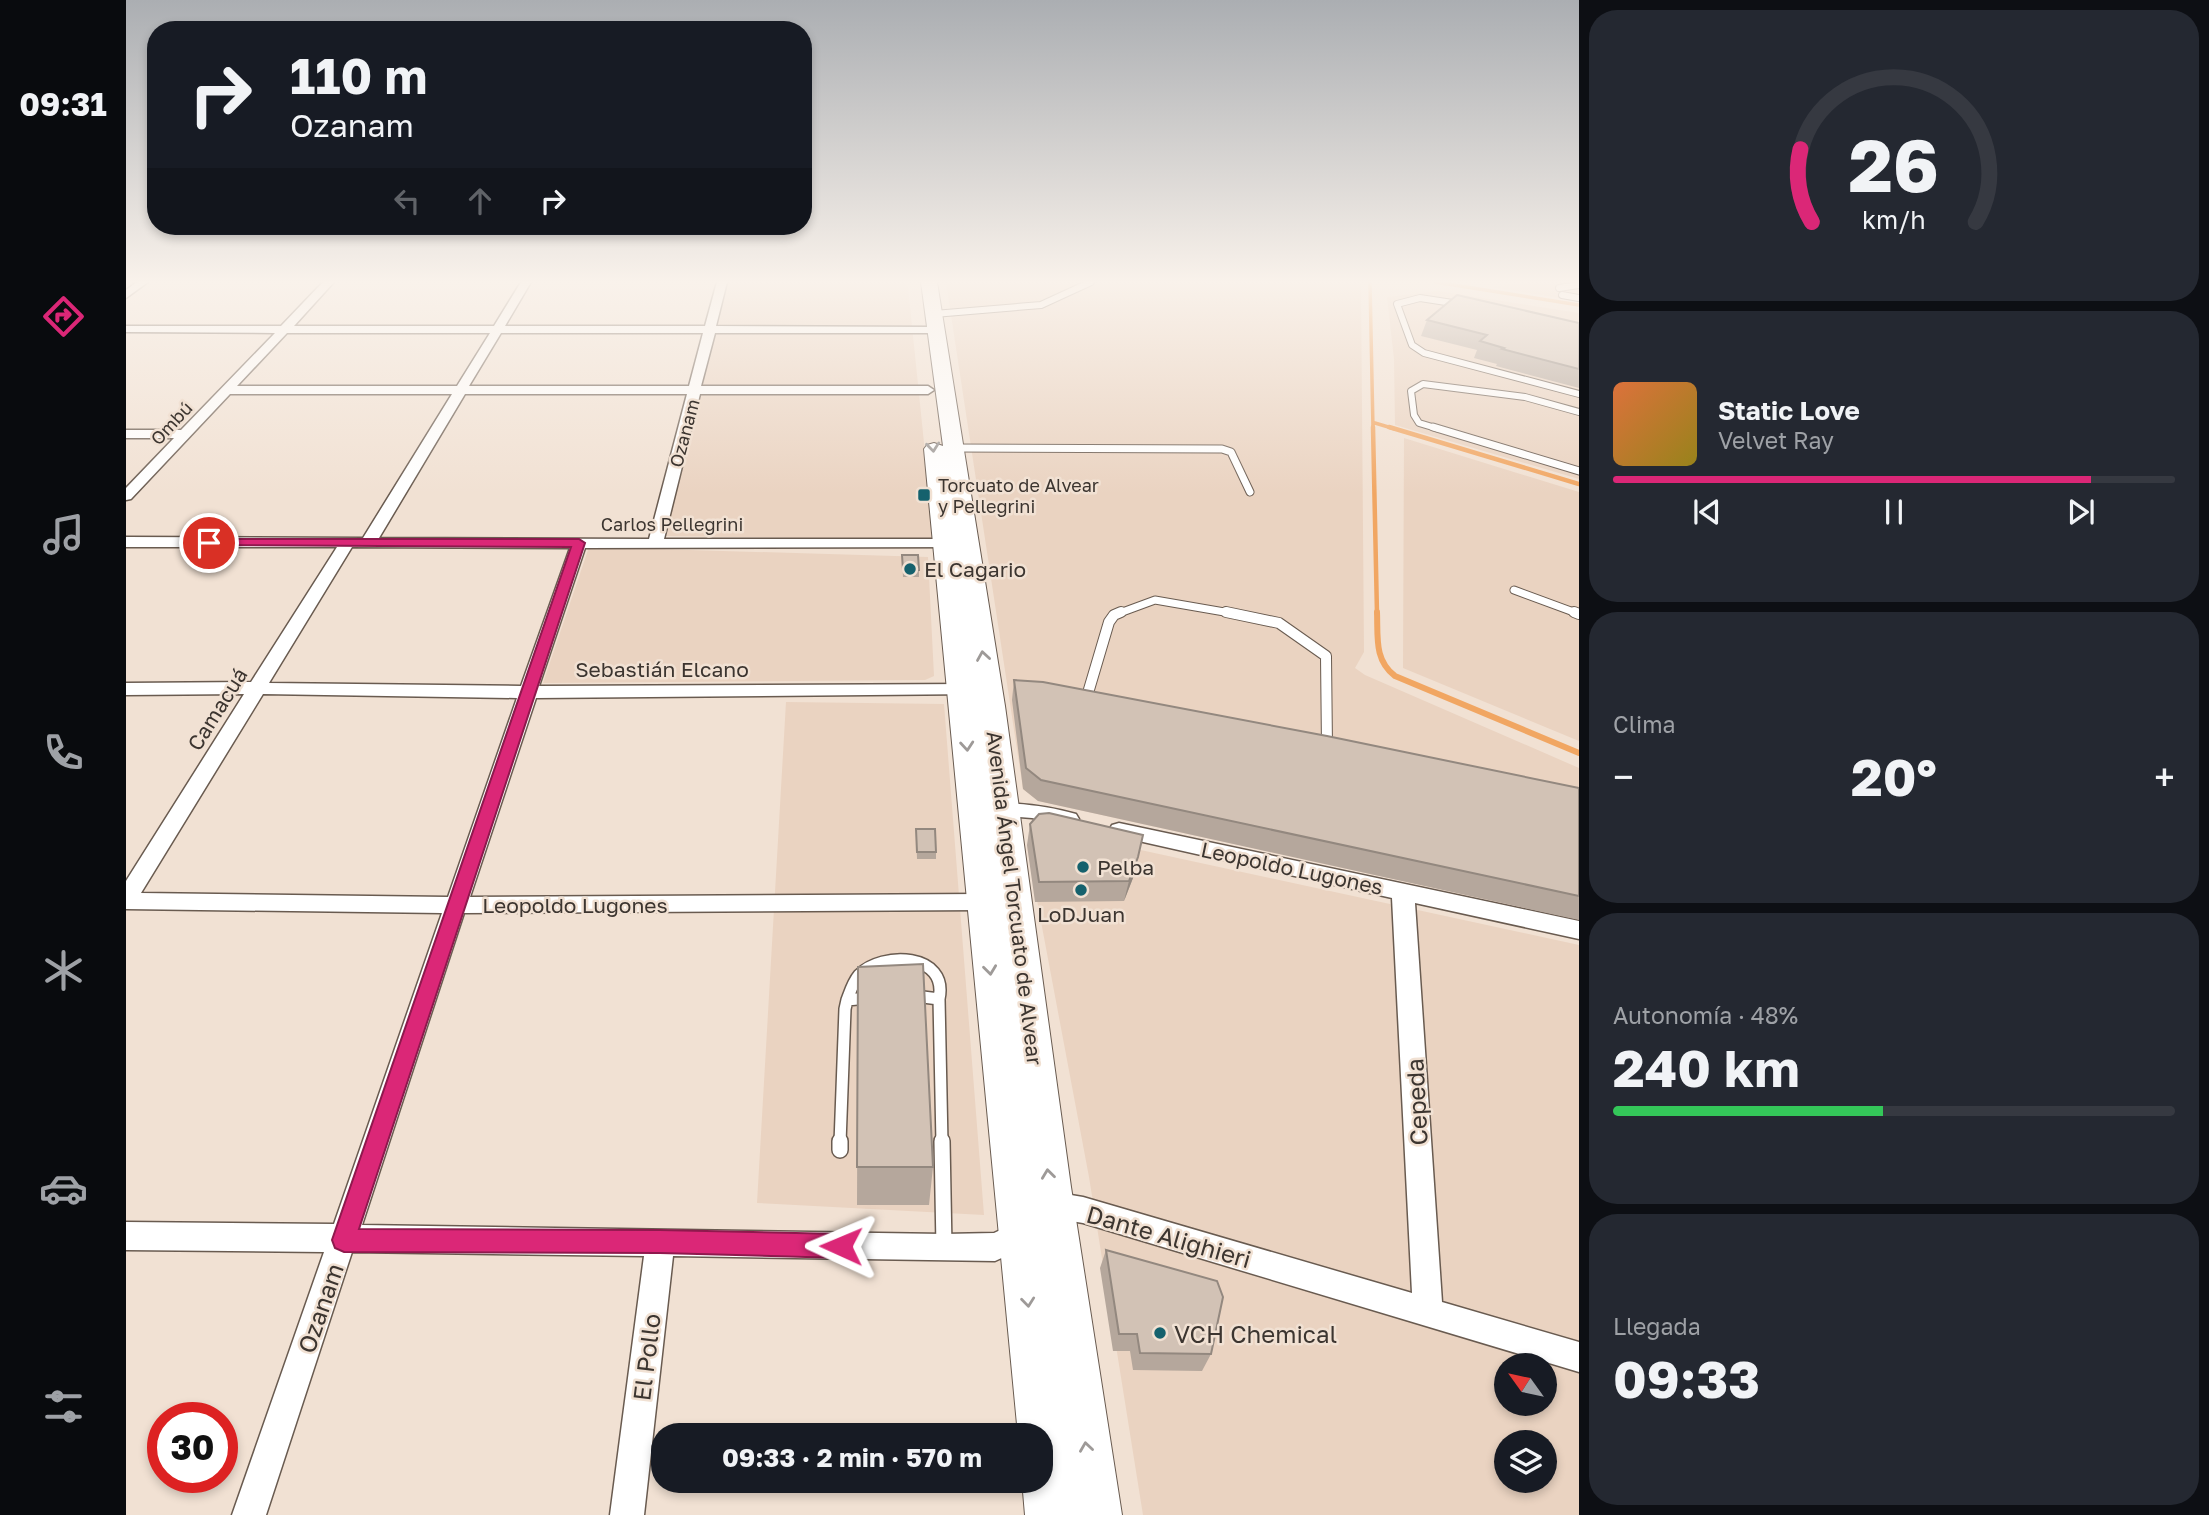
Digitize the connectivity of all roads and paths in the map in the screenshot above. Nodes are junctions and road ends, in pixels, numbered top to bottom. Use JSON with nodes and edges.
{"nodes":[{"id":1,"x":261,"y":353,"type":"edge"},
{"id":2,"x":483,"y":353,"type":"edge"},
{"id":3,"x":705,"y":353,"type":"edge"},
{"id":4,"x":929,"y":353,"type":"edge"},
{"id":5,"x":937,"y":353,"type":"edge"},
{"id":6,"x":1426,"y":353,"type":"edge"},
{"id":7,"x":462,"y":388,"type":"junction"},
{"id":8,"x":696,"y":388,"type":"junction"},
{"id":9,"x":226,"y":390,"type":"junction"},
{"id":10,"x":928,"y":390,"type":"junction"},
{"id":11,"x":1579,"y":394,"type":"edge"},
{"id":12,"x":1579,"y":412,"type":"edge"},
{"id":13,"x":126,"y":434,"type":"edge"},
{"id":14,"x":184,"y":434,"type":"junction"},
{"id":15,"x":953,"y":448,"type":"junction"},
{"id":16,"x":1579,"y":471,"type":"edge"},
{"id":17,"x":1250,"y":492,"type":"dead end"},
{"id":18,"x":126,"y":496,"type":"edge"},
{"id":19,"x":126,"y":542,"type":"edge"},
{"id":20,"x":347,"y":543,"type":"junction"},
{"id":21,"x":368,"y":543,"type":"junction"},
{"id":22,"x":579,"y":543,"type":"junction"},
{"id":23,"x":655,"y":543,"type":"junction"},
{"id":24,"x":955,"y":544,"type":"junction"},
{"id":25,"x":1514,"y":590,"type":"dead end"},
{"id":26,"x":1579,"y":614,"type":"edge"},
{"id":27,"x":257,"y":688,"type":"junction"},
{"id":28,"x":126,"y":689,"type":"edge"},
{"id":29,"x":983,"y":691,"type":"junction"},
{"id":30,"x":527,"y":692,"type":"junction"},
{"id":31,"x":1074,"y":702,"type":"edge"},
{"id":32,"x":1085,"y":704,"type":"junction"},
{"id":33,"x":1098,"y":706,"type":"edge"},
{"id":34,"x":1314,"y":748,"type":"edge"},
{"id":35,"x":1327,"y":751,"type":"junction"},
{"id":36,"x":1341,"y":754,"type":"edge"},
{"id":37,"x":1004,"y":810,"type":"junction"},
{"id":38,"x":1403,"y":892,"type":"junction"},
{"id":39,"x":126,"y":900,"type":"edge"},
{"id":40,"x":982,"y":902,"type":"junction"},
{"id":41,"x":455,"y":905,"type":"junction"},
{"id":42,"x":1579,"y":930,"type":"edge"},
{"id":43,"x":939,"y":999,"type":"junction"},
{"id":44,"x":847,"y":1000,"type":"junction"},
{"id":45,"x":840,"y":1150,"type":"dead end"},
{"id":46,"x":1038,"y":1224,"type":"junction"},
{"id":47,"x":126,"y":1236,"type":"edge"},
{"id":48,"x":344,"y":1240,"type":"junction"},
{"id":49,"x":660,"y":1242,"type":"junction"},
{"id":50,"x":944,"y":1248,"type":"junction"},
{"id":51,"x":1428,"y":1312,"type":"junction"},
{"id":52,"x":1579,"y":1357,"type":"edge"},
{"id":53,"x":249,"y":1515,"type":"edge"},
{"id":54,"x":627,"y":1515,"type":"edge"},
{"id":55,"x":1051,"y":1515,"type":"edge"},
{"id":56,"x":1096,"y":1515,"type":"edge"}],
"edges":[{"from":1,"to":9,"type":"street","name":"Ombú"},
{"from":2,"to":7,"type":"street"},
{"from":3,"to":8,"type":"street","name":"Ozanam"},
{"from":4,"to":10,"type":"main road","name":"Avenida Ángel Torcuato de Alvear"},
{"from":5,"to":15,"type":"main road","name":"Avenida Ángel Torcuato de Alvear"},
{"from":6,"to":11,"type":"lane"},
{"from":7,"to":8,"type":"street"},
{"from":7,"to":9,"type":"street"},
{"from":7,"to":21,"type":"street"},
{"from":8,"to":10,"type":"street"},
{"from":8,"to":23,"type":"street","name":"Ozanam"},
{"from":9,"to":14,"type":"street","name":"Ombú"},
{"from":10,"to":24,"type":"main road","name":"Avenida Ángel Torcuato de Alvear","one_way":true},
{"from":12,"to":16,"type":"lane"},
{"from":13,"to":14,"type":"street"},
{"from":14,"to":18,"type":"street","name":"Ombú"},
{"from":15,"to":17,"type":"lane"},
{"from":15,"to":24,"type":"main road","name":"Avenida Ángel Torcuato de Alvear"},
{"from":19,"to":20,"type":"street","name":"Carlos Pellegrini"},
{"from":20,"to":21,"type":"street","name":"Carlos Pellegrini"},
{"from":20,"to":27,"type":"street","name":"Camacuá"},
{"from":21,"to":22,"type":"street","name":"Carlos Pellegrini"},
{"from":22,"to":23,"type":"street","name":"Carlos Pellegrini"},
{"from":22,"to":30,"type":"street","name":"Ozanam"},
{"from":23,"to":24,"type":"street","name":"Carlos Pellegrini"},
{"from":24,"to":29,"type":"main road","name":"Avenida Ángel Torcuato de Alvear"},
{"from":25,"to":26,"type":"lane"},
{"from":27,"to":28,"type":"street","name":"Sebastián Elcano"},
{"from":27,"to":30,"type":"street","name":"Sebastián Elcano"},
{"from":27,"to":39,"type":"street","name":"Camacuá"},
{"from":29,"to":30,"type":"street","name":"Sebastián Elcano"},
{"from":29,"to":37,"type":"main road","name":"Avenida Ángel Torcuato de Alvear"},
{"from":29,"to":40,"type":"main road","name":"Avenida Ángel Torcuato de Alvear","one_way":true},
{"from":30,"to":41,"type":"street","name":"Ozanam"},
{"from":31,"to":32,"type":"lane"},
{"from":32,"to":33,"type":"lane"},
{"from":32,"to":35,"type":"lane"},
{"from":34,"to":35,"type":"lane"},
{"from":35,"to":36,"type":"lane"},
{"from":37,"to":38,"type":"street","name":"Leopoldo Lugones"},
{"from":46,"to":37,"type":"main road","name":"Avenida Ángel Torcuato de Alvear","one_way":true},
{"from":38,"to":42,"type":"street","name":"Leopoldo Lugones"},
{"from":38,"to":51,"type":"street","name":"Cepeda"},
{"from":39,"to":41,"type":"street","name":"Leopoldo Lugones"},
{"from":40,"to":41,"type":"street","name":"Leopoldo Lugones"},
{"from":40,"to":46,"type":"main road","name":"Avenida Ángel Torcuato de Alvear","one_way":true},
{"from":41,"to":48,"type":"street","name":"Ozanam"},
{"from":43,"to":44,"type":"lane"},
{"from":43,"to":44,"type":"lane"},
{"from":43,"to":50,"type":"lane"},
{"from":44,"to":45,"type":"lane"},
{"from":46,"to":50,"type":"street","name":"Dante Alighieri"},
{"from":46,"to":51,"type":"street","name":"Dante Alighieri"},
{"from":46,"to":55,"type":"main road","name":"Avenida Ángel Torcuato de Alvear","one_way":true},
{"from":56,"to":46,"type":"main road","name":"Avenida Ángel Torcuato de Alvear","one_way":true},
{"from":47,"to":48,"type":"street","name":"Dante Alighieri"},
{"from":48,"to":49,"type":"street","name":"Dante Alighieri"},
{"from":48,"to":53,"type":"street","name":"Ozanam"},
{"from":49,"to":50,"type":"street","name":"Dante Alighieri"},
{"from":49,"to":54,"type":"street","name":"El Pollo"},
{"from":51,"to":52,"type":"street","name":"Dante Alighieri"}]}
